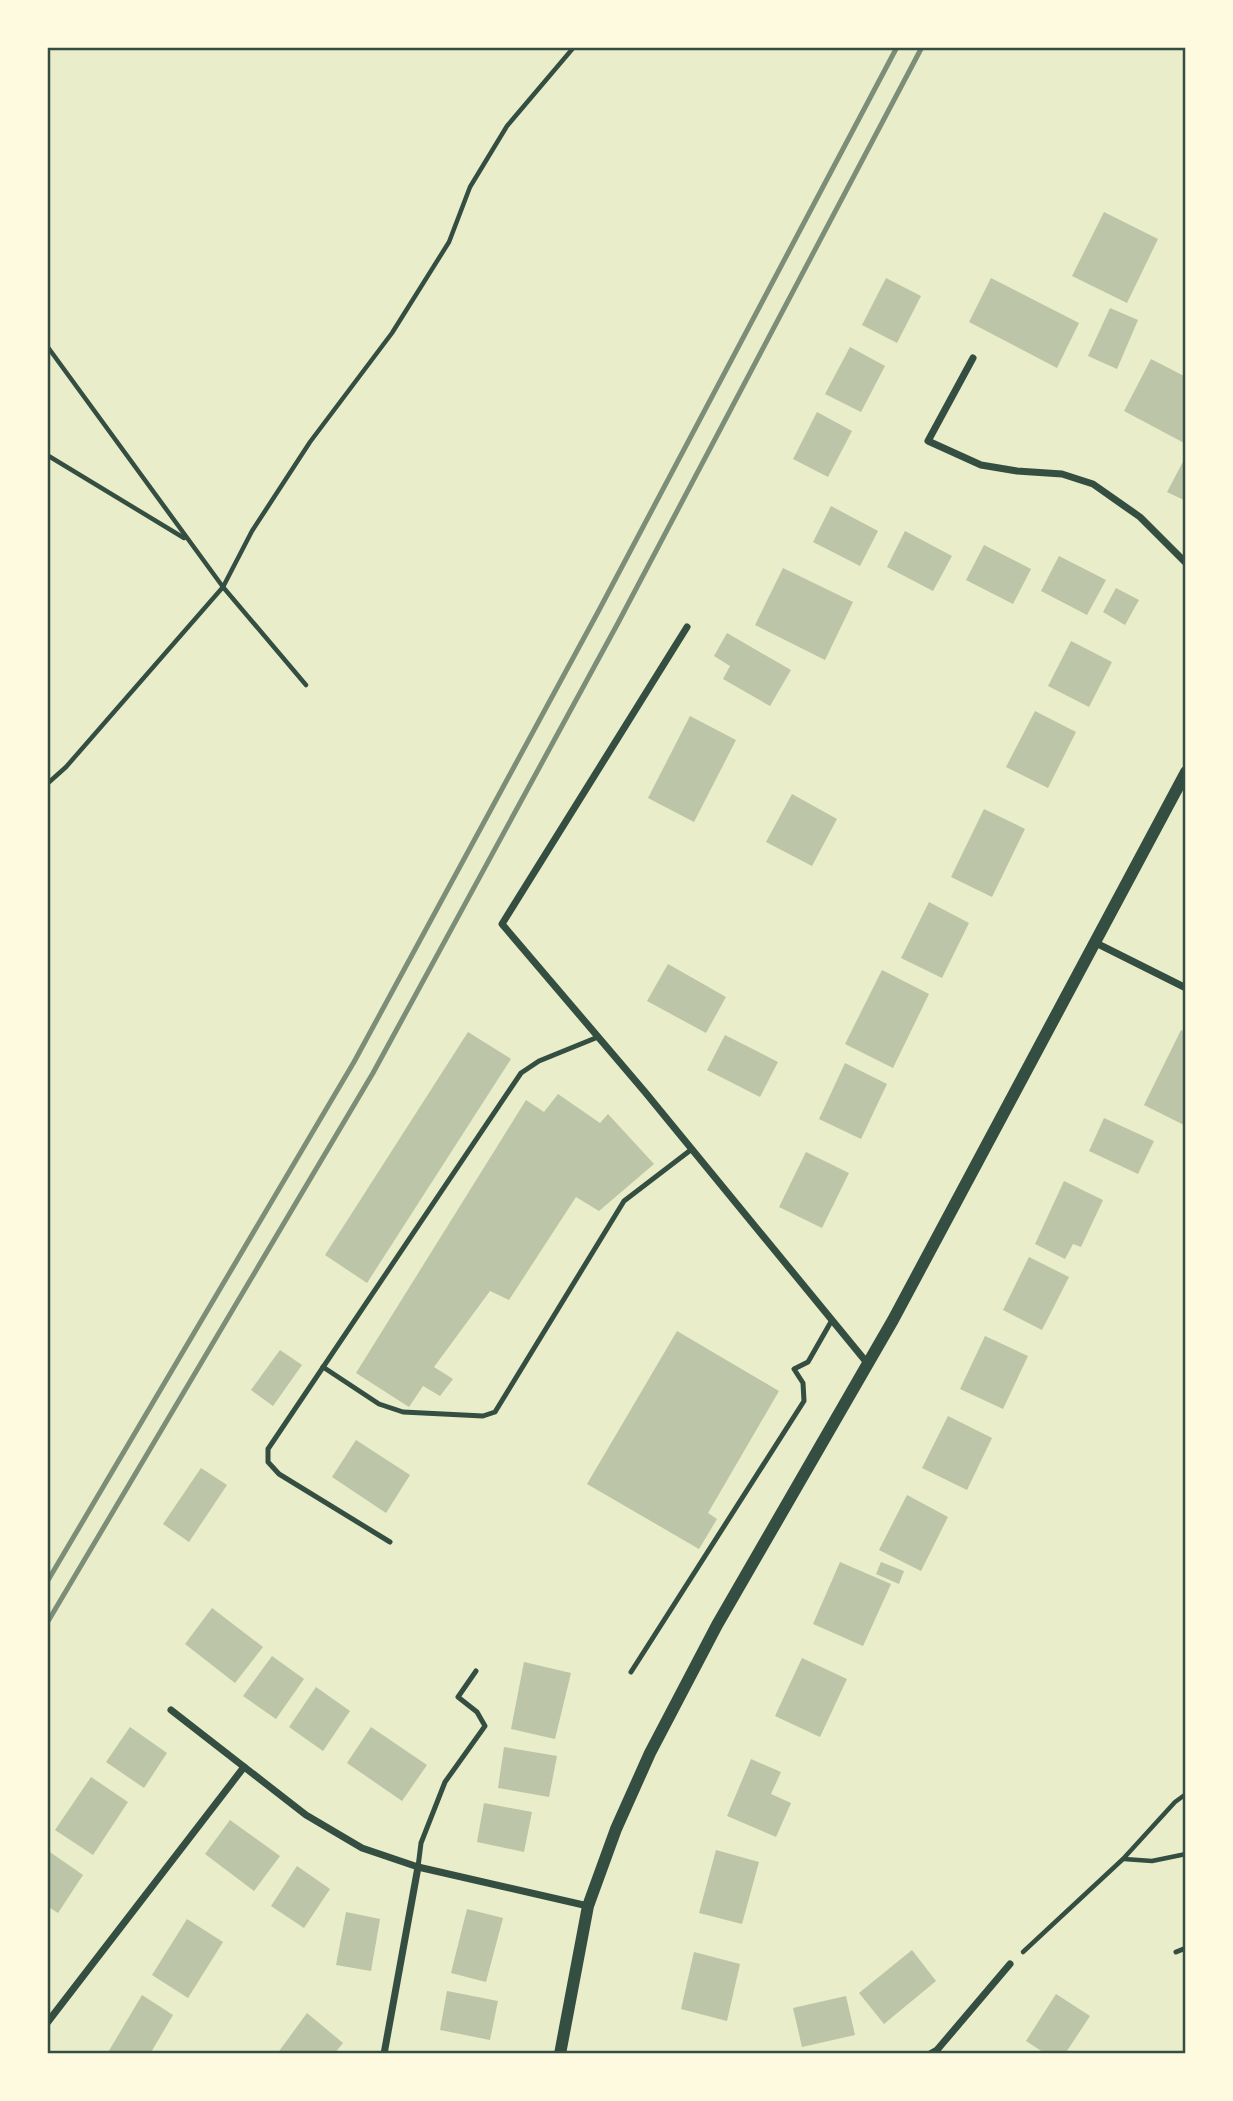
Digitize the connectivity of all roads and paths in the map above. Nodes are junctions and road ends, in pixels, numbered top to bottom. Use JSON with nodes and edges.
{"nodes":[{"id":1,"x":574,"y":47,"type":"edge"},
{"id":2,"x":47,"y":346,"type":"edge"},
{"id":3,"x":973,"y":358,"type":"dead end"},
{"id":4,"x":47,"y":455,"type":"edge"},
{"id":5,"x":189,"y":541,"type":"junction"},
{"id":6,"x":1186,"y":563,"type":"edge"},
{"id":7,"x":223,"y":587,"type":"junction"},
{"id":8,"x":687,"y":627,"type":"dead end"},
{"id":9,"x":306,"y":685,"type":"dead end"},
{"id":10,"x":1186,"y":772,"type":"edge"},
{"id":11,"x":47,"y":784,"type":"edge"},
{"id":12,"x":1096,"y":943,"type":"junction"},
{"id":13,"x":1186,"y":988,"type":"edge"},
{"id":14,"x":598,"y":1037,"type":"junction"},
{"id":15,"x":692,"y":1149,"type":"junction"},
{"id":16,"x":832,"y":1320,"type":"junction"},
{"id":17,"x":869,"y":1365,"type":"junction"},
{"id":18,"x":323,"y":1367,"type":"junction"},
{"id":19,"x":390,"y":1542,"type":"dead end"},
{"id":20,"x":476,"y":1671,"type":"dead end"},
{"id":21,"x":631,"y":1672,"type":"dead end"},
{"id":22,"x":171,"y":1710,"type":"dead end"},
{"id":23,"x":244,"y":1767,"type":"junction"},
{"id":24,"x":1186,"y":1794,"type":"edge"},
{"id":25,"x":1186,"y":1853,"type":"edge"},
{"id":26,"x":1124,"y":1859,"type":"junction"},
{"id":27,"x":418,"y":1867,"type":"junction"},
{"id":28,"x":588,"y":1906,"type":"junction"},
{"id":29,"x":1186,"y":1948,"type":"edge"},
{"id":30,"x":1176,"y":1952,"type":"dead end"},
{"id":31,"x":1010,"y":1964,"type":"joint"},
{"id":32,"x":47,"y":2023,"type":"edge"},
{"id":33,"x":934,"y":2053,"type":"edge"},
{"id":34,"x":384,"y":2054,"type":"edge"},
{"id":35,"x":559,"y":2054,"type":"edge"}],
"edges":[{"from":1,"to":7,"type":"path"},
{"from":2,"to":5,"type":"path"},
{"from":3,"to":6,"type":"street"},
{"from":4,"to":5,"type":"path"},
{"from":5,"to":7,"type":"path"},
{"from":7,"to":9,"type":"path"},
{"from":7,"to":11,"type":"path"},
{"from":8,"to":14,"type":"street"},
{"from":10,"to":12,"type":"street"},
{"from":12,"to":13,"type":"street"},
{"from":12,"to":17,"type":"street"},
{"from":14,"to":15,"type":"street"},
{"from":14,"to":18,"type":"lane"},
{"from":15,"to":16,"type":"street"},
{"from":15,"to":18,"type":"lane"},
{"from":16,"to":17,"type":"street"},
{"from":16,"to":21,"type":"lane"},
{"from":17,"to":28,"type":"street"},
{"from":18,"to":19,"type":"lane"},
{"from":20,"to":27,"type":"lane"},
{"from":22,"to":23,"type":"street"},
{"from":23,"to":27,"type":"street"},
{"from":23,"to":32,"type":"street"},
{"from":24,"to":26,"type":"path"},
{"from":25,"to":26,"type":"path"},
{"from":26,"to":31,"type":"path"},
{"from":27,"to":28,"type":"street"},
{"from":27,"to":34,"type":"street"},
{"from":28,"to":35,"type":"street"},
{"from":29,"to":30,"type":"lane"},
{"from":31,"to":33,"type":"street"}]}
